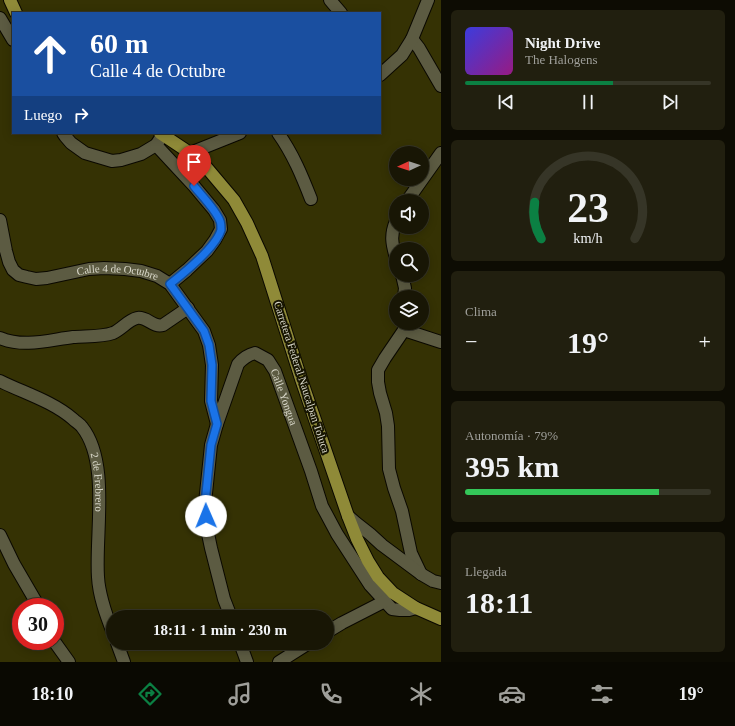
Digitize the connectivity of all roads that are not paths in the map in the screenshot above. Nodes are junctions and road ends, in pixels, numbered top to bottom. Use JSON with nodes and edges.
{"nodes":[{"id":1,"x":10,"y":0,"type":"edge"},
{"id":2,"x":330,"y":0,"type":"edge"},
{"id":3,"x":428,"y":0,"type":"edge"},
{"id":4,"x":16,"y":12,"type":"edge"},
{"id":5,"x":340,"y":12,"type":"edge"},
{"id":6,"x":0,"y":18,"type":"edge"},
{"id":7,"x":12,"y":38,"type":"edge"},
{"id":8,"x":412,"y":39,"type":"junction"},
{"id":9,"x":381,"y":74,"type":"edge"},
{"id":10,"x":441,"y":86,"type":"edge"},
{"id":11,"x":64,"y":134,"type":"edge"},
{"id":12,"x":238,"y":134,"type":"edge"},
{"id":13,"x":279,"y":134,"type":"edge"},
{"id":14,"x":160,"y":137,"type":"edge"},
{"id":15,"x":190,"y":153,"type":"junction"},
{"id":16,"x":441,"y":153,"type":"edge"},
{"id":17,"x":412,"y":194,"type":"edge"},
{"id":18,"x":311,"y":199,"type":"dead end"},
{"id":19,"x":0,"y":220,"type":"edge"},
{"id":20,"x":170,"y":284,"type":"junction"},
{"id":21,"x":188,"y":308,"type":"junction"},
{"id":22,"x":402,"y":330,"type":"edge"},
{"id":23,"x":413,"y":330,"type":"edge"},
{"id":24,"x":0,"y":338,"type":"edge"},
{"id":25,"x":441,"y":342,"type":"edge"},
{"id":26,"x":0,"y":381,"type":"edge"},
{"id":27,"x":217,"y":424,"type":"junction"},
{"id":28,"x":348,"y":516,"type":"junction"},
{"id":29,"x":0,"y":535,"type":"edge"},
{"id":30,"x":421,"y":574,"type":"junction"},
{"id":31,"x":441,"y":583,"type":"edge"},
{"id":32,"x":34,"y":598,"type":"edge"},
{"id":33,"x":385,"y":601,"type":"junction"},
{"id":34,"x":416,"y":608,"type":"junction"},
{"id":35,"x":228,"y":610,"type":"edge"},
{"id":36,"x":106,"y":615,"type":"edge"},
{"id":37,"x":441,"y":619,"type":"edge"},
{"id":38,"x":334,"y":628,"type":"edge"},
{"id":39,"x":60,"y":650,"type":"edge"},
{"id":40,"x":120,"y":650,"type":"edge"},
{"id":41,"x":243,"y":650,"type":"edge"},
{"id":42,"x":298,"y":650,"type":"edge"},
{"id":43,"x":69,"y":662,"type":"edge"},
{"id":44,"x":124,"y":662,"type":"edge"},
{"id":45,"x":247,"y":662,"type":"edge"},
{"id":46,"x":279,"y":662,"type":"edge"}],
"edges":[{"from":1,"to":4,"type":"main road"},
{"from":2,"to":5,"type":"street"},
{"from":3,"to":8,"type":"street"},
{"from":6,"to":7,"type":"street"},
{"from":8,"to":9,"type":"street"},
{"from":8,"to":10,"type":"street"},
{"from":11,"to":14,"type":"street"},
{"from":12,"to":15,"type":"street"},
{"from":13,"to":18,"type":"street"},
{"from":14,"to":15,"type":"main road","name":"Carretera Federal Naucalpan Toluca"},
{"from":14,"to":20,"type":"street"},
{"from":15,"to":28,"type":"main road","name":"Carretera Federal Naucalpan Toluca"},
{"from":16,"to":17,"type":"street"},
{"from":19,"to":20,"type":"street","name":"Calle 4 de Octubre"},
{"from":20,"to":21,"type":"street","name":"Calle 4 de Octubre"},
{"from":21,"to":24,"type":"street"},
{"from":21,"to":27,"type":"street","name":"Calle 4 de Octubre"},
{"from":22,"to":30,"type":"street"},
{"from":23,"to":25,"type":"street"},
{"from":26,"to":36,"type":"street","name":"2 de Frebrero"},
{"from":27,"to":33,"type":"street","name":"Calle Yongua"},
{"from":27,"to":35,"type":"street","name":"Calle Yongua"},
{"from":28,"to":30,"type":"street"},
{"from":28,"to":34,"type":"main road","name":"Carretera Federal Naucalpan Toluca"},
{"from":29,"to":32,"type":"street"},
{"from":30,"to":31,"type":"street"},
{"from":33,"to":34,"type":"street","name":"Calle Yongua"},
{"from":33,"to":38,"type":"street"},
{"from":34,"to":37,"type":"main road","name":"Carretera Federal Naucalpan Toluca"},
{"from":39,"to":43,"type":"street"},
{"from":40,"to":44,"type":"street"},
{"from":41,"to":45,"type":"street"},
{"from":42,"to":46,"type":"street"}]}
